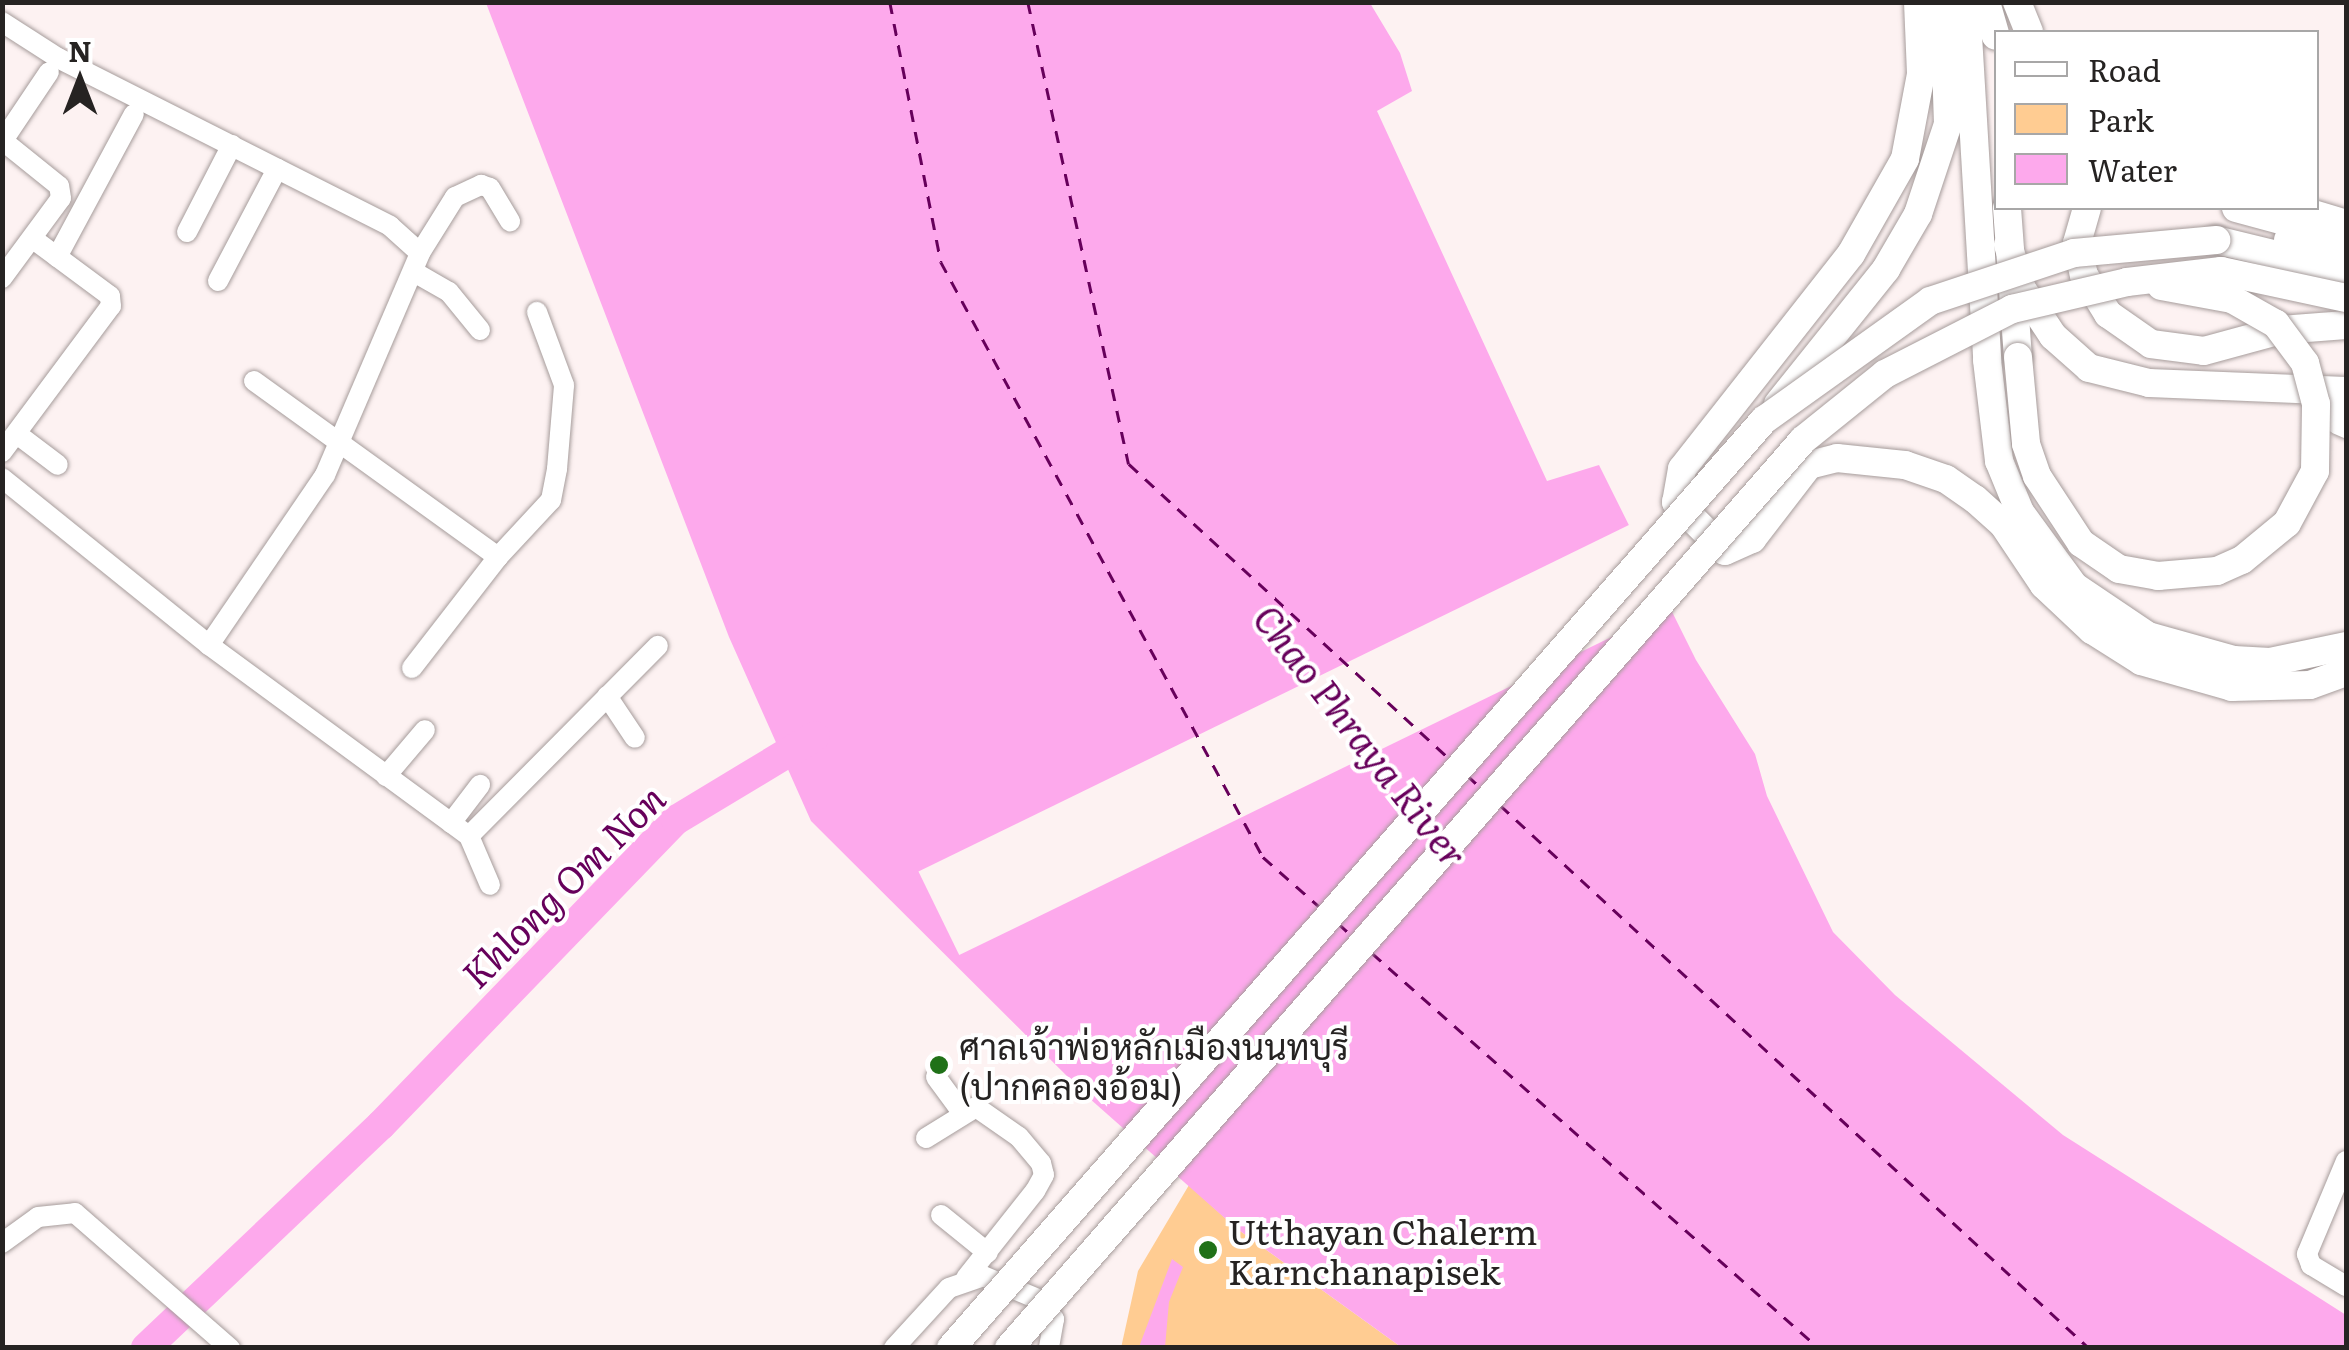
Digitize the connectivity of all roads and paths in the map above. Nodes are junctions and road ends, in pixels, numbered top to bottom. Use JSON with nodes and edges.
{"nodes":[{"id":1,"x":1918,"y":2,"type":"edge"},
{"id":2,"x":1944,"y":2,"type":"edge"},
{"id":3,"x":1966,"y":2,"type":"edge"},
{"id":4,"x":1986,"y":2,"type":"edge"},
{"id":5,"x":2005,"y":2,"type":"edge"},
{"id":6,"x":2017,"y":2,"type":"edge"},
{"id":7,"x":2,"y":22,"type":"edge"},
{"id":8,"x":1994,"y":30,"type":"edge"},
{"id":9,"x":2005,"y":30,"type":"edge"},
{"id":10,"x":2029,"y":30,"type":"edge"},
{"id":11,"x":49,"y":72,"type":"dead end"},
{"id":12,"x":134,"y":114,"type":"dead end"},
{"id":13,"x":4,"y":143,"type":"edge"},
{"id":14,"x":232,"y":144,"type":"junction"},
{"id":15,"x":277,"y":169,"type":"junction"},
{"id":16,"x":2007,"y":210,"type":"edge"},
{"id":17,"x":2086,"y":210,"type":"edge"},
{"id":18,"x":2243,"y":210,"type":"edge"},
{"id":19,"x":2299,"y":210,"type":"edge"},
{"id":20,"x":510,"y":221,"type":"dead end"},
{"id":21,"x":2346,"y":224,"type":"edge"},
{"id":22,"x":187,"y":232,"type":"dead end"},
{"id":23,"x":32,"y":238,"type":"junction"},
{"id":24,"x":2346,"y":238,"type":"edge"},
{"id":25,"x":2216,"y":240,"type":"junction"},
{"id":26,"x":2008,"y":245,"type":"junction"},
{"id":27,"x":2346,"y":250,"type":"edge"},
{"id":28,"x":57,"y":257,"type":"junction"},
{"id":29,"x":417,"y":262,"type":"junction"},
{"id":30,"x":2346,"y":272,"type":"edge"},
{"id":31,"x":2,"y":278,"type":"edge"},
{"id":32,"x":218,"y":281,"type":"dead end"},
{"id":33,"x":2127,"y":282,"type":"junction"},
{"id":34,"x":2346,"y":298,"type":"edge"},
{"id":35,"x":537,"y":312,"type":"dead end"},
{"id":36,"x":2346,"y":325,"type":"edge"},
{"id":37,"x":480,"y":330,"type":"dead end"},
{"id":38,"x":254,"y":381,"type":"dead end"},
{"id":39,"x":2340,"y":391,"type":"edge"},
{"id":40,"x":1764,"y":420,"type":"junction"},
{"id":41,"x":2346,"y":428,"type":"edge"},
{"id":42,"x":17,"y":434,"type":"junction"},
{"id":43,"x":340,"y":442,"type":"junction"},
{"id":44,"x":2,"y":452,"type":"edge"},
{"id":45,"x":58,"y":465,"type":"dead end"},
{"id":46,"x":2,"y":478,"type":"edge"},
{"id":47,"x":498,"y":556,"type":"junction"},
{"id":48,"x":210,"y":645,"type":"junction"},
{"id":49,"x":658,"y":646,"type":"dead end"},
{"id":50,"x":2346,"y":646,"type":"edge"},
{"id":51,"x":412,"y":668,"type":"dead end"},
{"id":52,"x":2346,"y":672,"type":"edge"},
{"id":53,"x":607,"y":696,"type":"junction"},
{"id":54,"x":425,"y":730,"type":"dead end"},
{"id":55,"x":635,"y":738,"type":"dead end"},
{"id":56,"x":386,"y":776,"type":"junction"},
{"id":57,"x":480,"y":785,"type":"dead end"},
{"id":58,"x":451,"y":823,"type":"junction"},
{"id":59,"x":469,"y":836,"type":"junction"},
{"id":60,"x":490,"y":885,"type":"dead end"},
{"id":61,"x":936,"y":1078,"type":"dead end"},
{"id":62,"x":961,"y":1111,"type":"junction"},
{"id":63,"x":926,"y":1138,"type":"dead end"},
{"id":64,"x":2346,"y":1160,"type":"edge"},
{"id":65,"x":941,"y":1216,"type":"dead end"},
{"id":66,"x":2,"y":1243,"type":"edge"},
{"id":67,"x":988,"y":1253,"type":"junction"},
{"id":68,"x":966,"y":1278,"type":"junction"},
{"id":69,"x":2346,"y":1286,"type":"edge"},
{"id":70,"x":230,"y":1348,"type":"edge"},
{"id":71,"x":894,"y":1348,"type":"edge"},
{"id":72,"x":951,"y":1348,"type":"edge"},
{"id":73,"x":1009,"y":1348,"type":"edge"},
{"id":74,"x":1048,"y":1348,"type":"edge"}],
"edges":[{"from":1,"to":52,"type":"main road"},
{"from":2,"to":40,"type":"main road","bridge":true},
{"from":3,"to":50,"type":"main road"},
{"from":4,"to":8,"type":"main road"},
{"from":5,"to":9,"type":"main road"},
{"from":6,"to":10,"type":"main road"},
{"from":7,"to":14,"type":"street"},
{"from":11,"to":13,"type":"street"},
{"from":12,"to":28,"type":"street"},
{"from":13,"to":23,"type":"street"},
{"from":14,"to":15,"type":"street"},
{"from":14,"to":22,"type":"street"},
{"from":15,"to":29,"type":"street"},
{"from":15,"to":32,"type":"street"},
{"from":16,"to":26,"type":"main road"},
{"from":17,"to":36,"type":"main road"},
{"from":18,"to":24,"type":"main road"},
{"from":19,"to":21,"type":"main road"},
{"from":20,"to":29,"type":"street"},
{"from":23,"to":28,"type":"street"},
{"from":23,"to":31,"type":"street"},
{"from":25,"to":27,"type":"main road"},
{"from":25,"to":30,"type":"main road"},
{"from":25,"to":40,"type":"main road","bridge":true},
{"from":26,"to":33,"type":"main road","bridge":true},
{"from":26,"to":39,"type":"main road"},
{"from":28,"to":42,"type":"street"},
{"from":29,"to":37,"type":"street"},
{"from":29,"to":43,"type":"street"},
{"from":33,"to":34,"type":"main road","bridge":true},
{"from":33,"to":73,"type":"main road","bridge":true},
{"from":35,"to":47,"type":"street"},
{"from":38,"to":43,"type":"street"},
{"from":39,"to":41,"type":"street"},
{"from":40,"to":72,"type":"main road","bridge":true},
{"from":42,"to":44,"type":"street"},
{"from":42,"to":45,"type":"street"},
{"from":43,"to":47,"type":"street"},
{"from":43,"to":48,"type":"street"},
{"from":46,"to":48,"type":"street"},
{"from":47,"to":51,"type":"street"},
{"from":48,"to":56,"type":"street"},
{"from":49,"to":53,"type":"street"},
{"from":53,"to":55,"type":"street"},
{"from":53,"to":59,"type":"street"},
{"from":54,"to":56,"type":"street"},
{"from":56,"to":58,"type":"street"},
{"from":57,"to":58,"type":"street"},
{"from":58,"to":59,"type":"street"},
{"from":59,"to":60,"type":"street"},
{"from":61,"to":62,"type":"street"},
{"from":62,"to":63,"type":"street"},
{"from":62,"to":67,"type":"street"},
{"from":64,"to":69,"type":"street"},
{"from":65,"to":67,"type":"street"},
{"from":66,"to":70,"type":"street"},
{"from":67,"to":68,"type":"street"},
{"from":68,"to":71,"type":"street"},
{"from":68,"to":74,"type":"street"}]}
